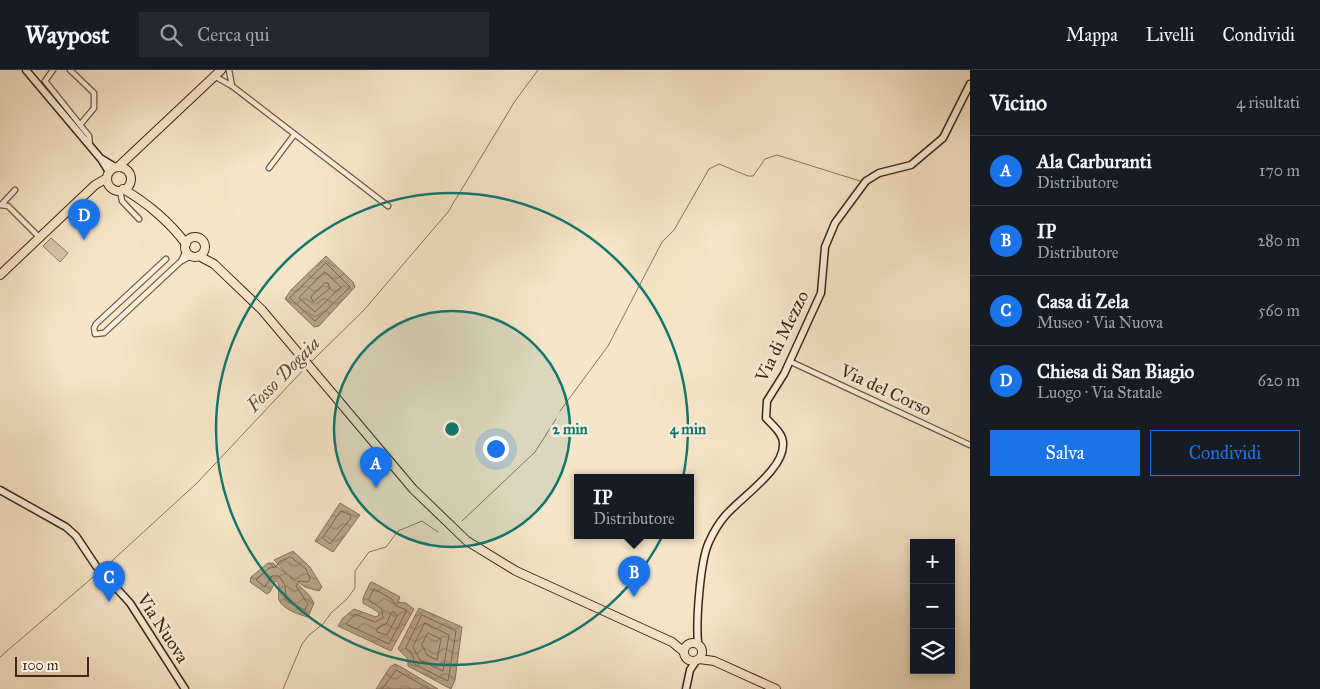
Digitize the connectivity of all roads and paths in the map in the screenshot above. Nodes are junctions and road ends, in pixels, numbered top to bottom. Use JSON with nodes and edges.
{"nodes":[{"id":1,"x":26,"y":70,"type":"edge"},
{"id":2,"x":53,"y":70,"type":"edge"},
{"id":3,"x":70,"y":70,"type":"edge"},
{"id":4,"x":229,"y":70,"type":"edge"},
{"id":5,"x":218,"y":73,"type":"edge"},
{"id":6,"x":230,"y":79,"type":"junction"},
{"id":7,"x":970,"y":84,"type":"edge"},
{"id":8,"x":232,"y":86,"type":"junction"},
{"id":9,"x":80,"y":125,"type":"junction"},
{"id":10,"x":294,"y":135,"type":"junction"},
{"id":11,"x":90,"y":145,"type":"junction"},
{"id":12,"x":129,"y":154,"type":"junction"},
{"id":13,"x":269,"y":168,"type":"dead end"},
{"id":14,"x":127,"y":171,"type":"junction"},
{"id":15,"x":111,"y":174,"type":"junction"},
{"id":16,"x":124,"y":188,"type":"junction"},
{"id":17,"x":16,"y":190,"type":"dead end"},
{"id":18,"x":1,"y":205,"type":"edge"},
{"id":19,"x":388,"y":206,"type":"dead end"},
{"id":20,"x":139,"y":219,"type":"dead end"},
{"id":21,"x":176,"y":231,"type":"junction"},
{"id":22,"x":40,"y":238,"type":"junction"},
{"id":23,"x":192,"y":238,"type":"junction"},
{"id":24,"x":205,"y":249,"type":"junction"},
{"id":25,"x":191,"y":252,"type":"junction"},
{"id":26,"x":166,"y":258,"type":"dead end"},
{"id":27,"x":214,"y":264,"type":"junction"},
{"id":28,"x":0,"y":275,"type":"edge"},
{"id":29,"x":137,"y":284,"type":"junction"},
{"id":30,"x":146,"y":294,"type":"junction"},
{"id":31,"x":789,"y":361,"type":"junction"},
{"id":32,"x":970,"y":445,"type":"edge"},
{"id":33,"x":0,"y":490,"type":"edge"},
{"id":34,"x":693,"y":651,"type":"junction"},
{"id":35,"x":185,"y":689,"type":"edge"},
{"id":36,"x":686,"y":689,"type":"edge"},
{"id":37,"x":776,"y":689,"type":"edge"}],
"edges":[{"from":1,"to":11,"type":"street"},
{"from":2,"to":9,"type":"street"},
{"from":3,"to":9,"type":"street"},
{"from":4,"to":6,"type":"street"},
{"from":5,"to":6,"type":"street"},
{"from":5,"to":8,"type":"street"},
{"from":5,"to":12,"type":"main road"},
{"from":6,"to":8,"type":"street"},
{"from":7,"to":31,"type":"street","name":"Via di Mezzo"},
{"from":8,"to":10,"type":"street"},
{"from":9,"to":11,"type":"street"},
{"from":10,"to":13,"type":"street"},
{"from":10,"to":19,"type":"street"},
{"from":11,"to":15,"type":"street"},
{"from":12,"to":14,"type":"main road"},
{"from":12,"to":15,"type":"main road"},
{"from":14,"to":15,"type":"main road"},
{"from":14,"to":16,"type":"main road"},
{"from":15,"to":16,"type":"main road"},
{"from":15,"to":22,"type":"main road"},
{"from":16,"to":20,"type":"street"},
{"from":16,"to":21,"type":"main road"},
{"from":17,"to":18,"type":"street"},
{"from":18,"to":22,"type":"street"},
{"from":21,"to":23,"type":"main road"},
{"from":21,"to":25,"type":"main road"},
{"from":22,"to":28,"type":"main road"},
{"from":23,"to":24,"type":"main road"},
{"from":23,"to":25,"type":"main road"},
{"from":24,"to":25,"type":"main road"},
{"from":24,"to":27,"type":"main road"},
{"from":25,"to":27,"type":"main road"},
{"from":25,"to":30,"type":"street"},
{"from":26,"to":29,"type":"street"},
{"from":27,"to":34,"type":"main road"},
{"from":29,"to":30,"type":"street"},
{"from":29,"to":30,"type":"street"},
{"from":31,"to":32,"type":"street","name":"Via del Corso"},
{"from":31,"to":34,"type":"street","name":"Via di Mezzo"},
{"from":33,"to":35,"type":"street","name":"Via Nuova"},
{"from":34,"to":36,"type":"street"},
{"from":34,"to":37,"type":"main road"}]}
